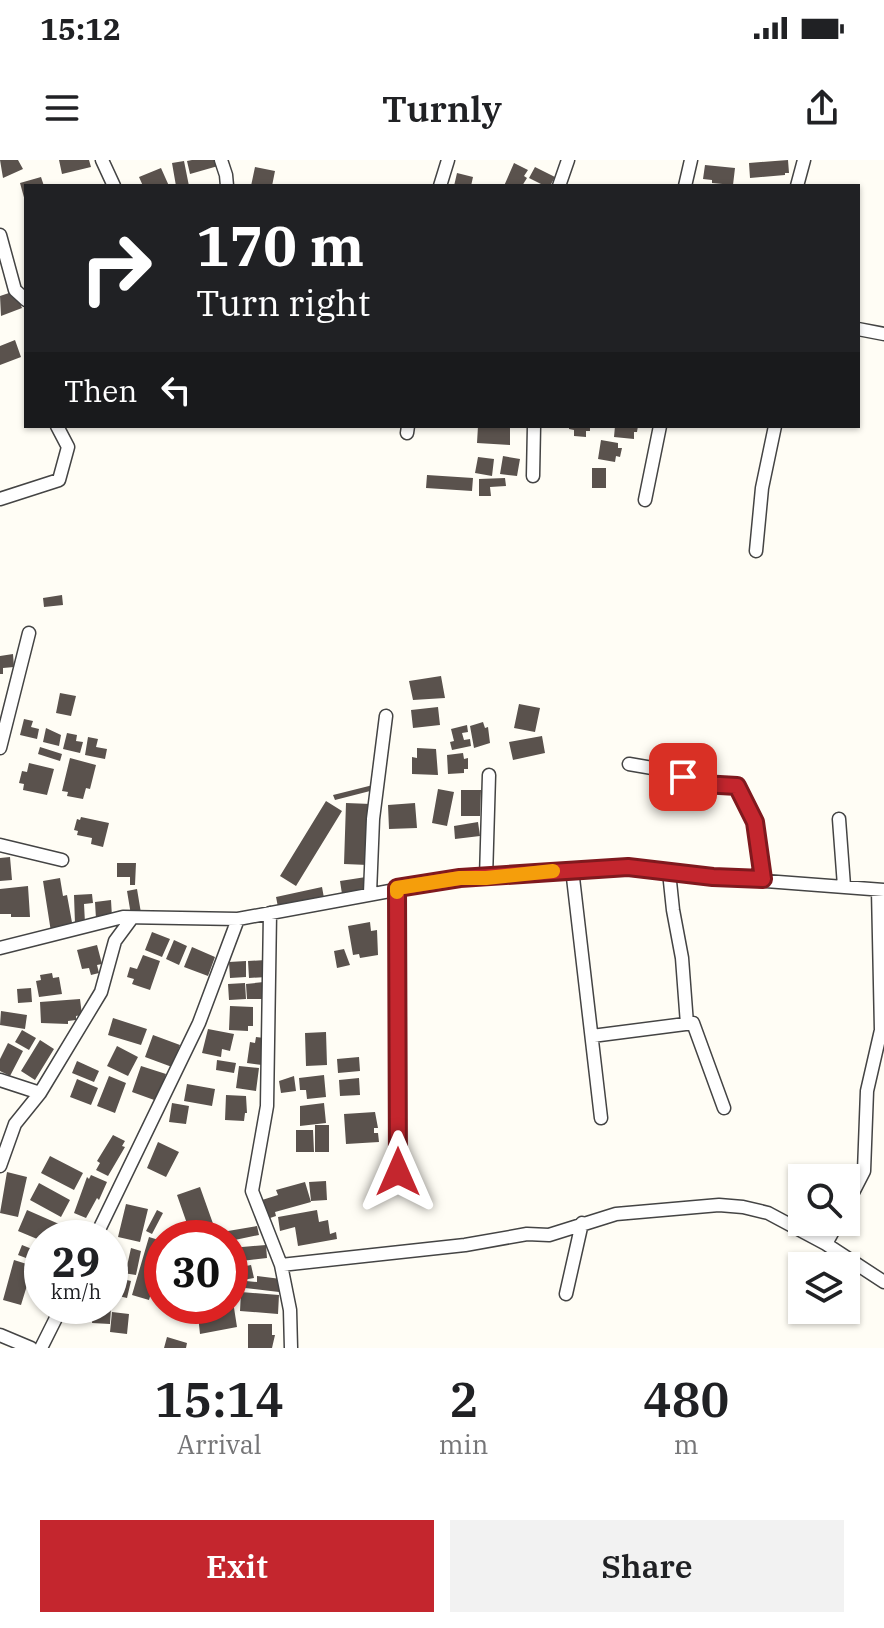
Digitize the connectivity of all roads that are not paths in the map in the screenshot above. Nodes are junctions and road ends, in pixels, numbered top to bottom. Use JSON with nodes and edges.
{"nodes":[{"id":1,"x":102,"y":160,"type":"edge"},
{"id":2,"x":221,"y":160,"type":"edge"},
{"id":3,"x":448,"y":160,"type":"edge"},
{"id":4,"x":568,"y":160,"type":"edge"},
{"id":5,"x":691,"y":160,"type":"edge"},
{"id":6,"x":804,"y":160,"type":"edge"},
{"id":7,"x":113,"y":184,"type":"edge"},
{"id":8,"x":227,"y":184,"type":"edge"},
{"id":9,"x":441,"y":184,"type":"edge"},
{"id":10,"x":560,"y":184,"type":"edge"},
{"id":11,"x":685,"y":184,"type":"edge"},
{"id":12,"x":798,"y":184,"type":"edge"},
{"id":13,"x":0,"y":235,"type":"edge"},
{"id":14,"x":24,"y":298,"type":"edge"},
{"id":15,"x":860,"y":329,"type":"edge"},
{"id":16,"x":884,"y":334,"type":"edge"},
{"id":17,"x":58,"y":428,"type":"edge"},
{"id":18,"x":534,"y":428,"type":"edge"},
{"id":19,"x":660,"y":428,"type":"edge"},
{"id":20,"x":775,"y":428,"type":"edge"},
{"id":21,"x":533,"y":476,"type":"dead end"},
{"id":22,"x":0,"y":499,"type":"edge"},
{"id":23,"x":645,"y":500,"type":"dead end"},
{"id":24,"x":756,"y":551,"type":"dead end"},
{"id":25,"x":29,"y":633,"type":"dead end"},
{"id":26,"x":0,"y":686,"type":"edge"},
{"id":27,"x":16,"y":686,"type":"junction"},
{"id":28,"x":386,"y":716,"type":"dead end"},
{"id":29,"x":0,"y":748,"type":"edge"},
{"id":30,"x":629,"y":764,"type":"dead end"},
{"id":31,"x":489,"y":775,"type":"dead end"},
{"id":32,"x":839,"y":819,"type":"dead end"},
{"id":33,"x":0,"y":845,"type":"edge"},
{"id":34,"x":62,"y":860,"type":"dead end"},
{"id":35,"x":572,"y":869,"type":"junction"},
{"id":36,"x":669,"y":872,"type":"junction"},
{"id":37,"x":486,"y":878,"type":"junction"},
{"id":38,"x":763,"y":879,"type":"junction"},
{"id":39,"x":844,"y":886,"type":"junction"},
{"id":40,"x":397,"y":888,"type":"junction"},
{"id":41,"x":881,"y":890,"type":"edge"},
{"id":42,"x":370,"y":893,"type":"junction"},
{"id":43,"x":270,"y":913,"type":"junction"},
{"id":44,"x":132,"y":918,"type":"junction"},
{"id":45,"x":238,"y":919,"type":"junction"},
{"id":46,"x":113,"y":920,"type":"junction"},
{"id":47,"x":115,"y":941,"type":"junction"},
{"id":48,"x":0,"y":948,"type":"edge"},
{"id":49,"x":687,"y":1024,"type":"junction"},
{"id":50,"x":592,"y":1036,"type":"junction"},
{"id":51,"x":0,"y":1080,"type":"edge"},
{"id":52,"x":40,"y":1093,"type":"junction"},
{"id":53,"x":724,"y":1108,"type":"dead end"},
{"id":54,"x":601,"y":1118,"type":"dead end"},
{"id":55,"x":0,"y":1166,"type":"edge"},
{"id":56,"x":398,"y":1172,"type":"dead end"},
{"id":57,"x":860,"y":1179,"type":"edge"},
{"id":58,"x":104,"y":1220,"type":"edge"},
{"id":59,"x":582,"y":1223,"type":"junction"},
{"id":60,"x":830,"y":1236,"type":"edge"},
{"id":61,"x":826,"y":1244,"type":"junction"},
{"id":62,"x":281,"y":1265,"type":"junction"},
{"id":63,"x":884,"y":1282,"type":"edge"},
{"id":64,"x":566,"y":1294,"type":"dead end"},
{"id":65,"x":53,"y":1324,"type":"edge"},
{"id":66,"x":0,"y":1335,"type":"edge"},
{"id":67,"x":31,"y":1348,"type":"edge"},
{"id":68,"x":41,"y":1348,"type":"edge"},
{"id":69,"x":291,"y":1348,"type":"edge"}],
"edges":[{"from":1,"to":7,"type":"street"},
{"from":2,"to":8,"type":"street"},
{"from":3,"to":9,"type":"street"},
{"from":4,"to":10,"type":"street"},
{"from":5,"to":11,"type":"street"},
{"from":6,"to":12,"type":"street"},
{"from":13,"to":14,"type":"street"},
{"from":15,"to":16,"type":"street"},
{"from":17,"to":22,"type":"street"},
{"from":18,"to":21,"type":"street"},
{"from":19,"to":23,"type":"street"},
{"from":20,"to":24,"type":"street"},
{"from":25,"to":27,"type":"street"},
{"from":26,"to":27,"type":"street"},
{"from":27,"to":29,"type":"street"},
{"from":28,"to":42,"type":"street"},
{"from":30,"to":38,"type":"street"},
{"from":31,"to":37,"type":"street"},
{"from":32,"to":39,"type":"street"},
{"from":33,"to":34,"type":"street"},
{"from":35,"to":36,"type":"street"},
{"from":35,"to":37,"type":"street"},
{"from":35,"to":50,"type":"street"},
{"from":36,"to":38,"type":"street"},
{"from":36,"to":49,"type":"street"},
{"from":37,"to":40,"type":"street"},
{"from":38,"to":39,"type":"street"},
{"from":39,"to":41,"type":"street"},
{"from":40,"to":42,"type":"street"},
{"from":40,"to":56,"type":"street"},
{"from":41,"to":57,"type":"street"},
{"from":42,"to":43,"type":"street"},
{"from":43,"to":45,"type":"street"},
{"from":43,"to":62,"type":"street"},
{"from":44,"to":45,"type":"street"},
{"from":44,"to":46,"type":"street"},
{"from":44,"to":47,"type":"street"},
{"from":45,"to":58,"type":"street"},
{"from":46,"to":47,"type":"street"},
{"from":46,"to":48,"type":"street"},
{"from":47,"to":52,"type":"street"},
{"from":49,"to":50,"type":"street"},
{"from":49,"to":53,"type":"street"},
{"from":50,"to":54,"type":"street"},
{"from":51,"to":52,"type":"street"},
{"from":52,"to":55,"type":"street"},
{"from":59,"to":61,"type":"street"},
{"from":59,"to":62,"type":"street"},
{"from":59,"to":64,"type":"street"},
{"from":60,"to":61,"type":"street"},
{"from":61,"to":63,"type":"street"},
{"from":62,"to":69,"type":"street"},
{"from":65,"to":68,"type":"street"},
{"from":66,"to":67,"type":"street"}]}
